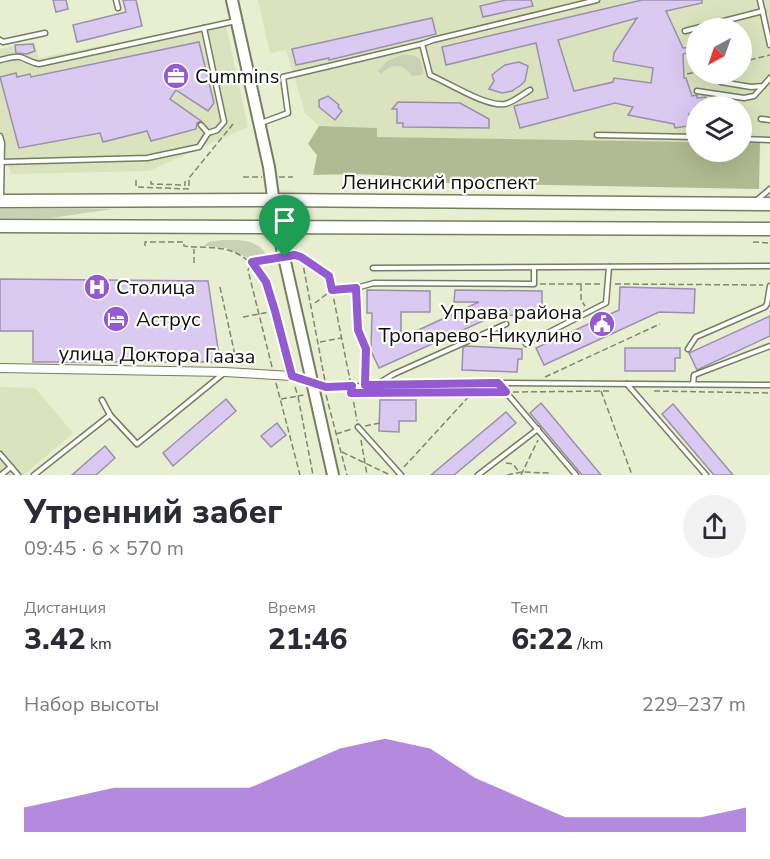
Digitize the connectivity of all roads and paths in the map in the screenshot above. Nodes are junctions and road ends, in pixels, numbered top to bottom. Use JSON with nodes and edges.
{"nodes":[{"id":1,"x":116,"y":0,"type":"edge"},
{"id":2,"x":232,"y":0,"type":"edge"},
{"id":3,"x":597,"y":0,"type":"edge"},
{"id":4,"x":760,"y":0,"type":"edge"},
{"id":5,"x":118,"y":8,"type":"dead end"},
{"id":6,"x":763,"y":11,"type":"junction"},
{"id":7,"x":237,"y":21,"type":"junction"},
{"id":8,"x":204,"y":28,"type":"junction"},
{"id":9,"x":684,"y":32,"type":"dead end"},
{"id":10,"x":45,"y":33,"type":"dead end"},
{"id":11,"x":0,"y":40,"type":"edge"},
{"id":12,"x":422,"y":44,"type":"junction"},
{"id":13,"x":770,"y":45,"type":"edge"},
{"id":14,"x":770,"y":55,"type":"edge"},
{"id":15,"x":752,"y":59,"type":"edge"},
{"id":16,"x":0,"y":60,"type":"edge"},
{"id":17,"x":770,"y":78,"type":"edge"},
{"id":18,"x":733,"y":84,"type":"edge"},
{"id":19,"x":763,"y":86,"type":"junction"},
{"id":20,"x":530,"y":90,"type":"dead end"},
{"id":21,"x":697,"y":91,"type":"dead end"},
{"id":22,"x":761,"y":119,"type":"dead end"},
{"id":23,"x":770,"y":120,"type":"edge"},
{"id":24,"x":260,"y":123,"type":"junction"},
{"id":25,"x":233,"y":124,"type":"dead end"},
{"id":26,"x":201,"y":125,"type":"dead end"},
{"id":27,"x":208,"y":133,"type":"junction"},
{"id":28,"x":597,"y":135,"type":"dead end"},
{"id":29,"x":0,"y":136,"type":"edge"},
{"id":30,"x":686,"y":137,"type":"edge"},
{"id":31,"x":752,"y":139,"type":"edge"},
{"id":32,"x":770,"y":140,"type":"edge"},
{"id":33,"x":1,"y":163,"type":"edge"},
{"id":34,"x":136,"y":180,"type":"dead end"},
{"id":35,"x":151,"y":181,"type":"dead end"},
{"id":36,"x":185,"y":182,"type":"dead end"},
{"id":37,"x":770,"y":189,"type":"edge"},
{"id":38,"x":274,"y":200,"type":"junction"},
{"id":39,"x":0,"y":201,"type":"edge"},
{"id":40,"x":753,"y":204,"type":"junction"},
{"id":41,"x":770,"y":204,"type":"edge"},
{"id":42,"x":0,"y":226,"type":"edge"},
{"id":43,"x":277,"y":226,"type":"junction"},
{"id":44,"x":770,"y":230,"type":"edge"},
{"id":45,"x":753,"y":242,"type":"dead end"},
{"id":46,"x":770,"y":243,"type":"edge"},
{"id":47,"x":145,"y":246,"type":"dead end"},
{"id":48,"x":194,"y":248,"type":"junction"},
{"id":49,"x":285,"y":257,"type":"junction"},
{"id":50,"x":301,"y":257,"type":"junction"},
{"id":51,"x":252,"y":262,"type":"junction"},
{"id":52,"x":194,"y":263,"type":"dead end"},
{"id":53,"x":770,"y":266,"type":"edge"},
{"id":54,"x":609,"y":267,"type":"junction"},
{"id":55,"x":373,"y":268,"type":"dead end"},
{"id":56,"x":534,"y":268,"type":"junction"},
{"id":57,"x":534,"y":284,"type":"junction"},
{"id":58,"x":581,"y":284,"type":"junction"},
{"id":59,"x":608,"y":284,"type":"junction"},
{"id":60,"x":770,"y":286,"type":"edge"},
{"id":61,"x":220,"y":287,"type":"dead end"},
{"id":62,"x":356,"y":288,"type":"junction"},
{"id":63,"x":332,"y":290,"type":"junction"},
{"id":64,"x":315,"y":303,"type":"dead end"},
{"id":65,"x":275,"y":311,"type":"junction"},
{"id":66,"x":590,"y":312,"type":"junction"},
{"id":67,"x":243,"y":317,"type":"dead end"},
{"id":68,"x":506,"y":324,"type":"dead end"},
{"id":69,"x":660,"y":324,"type":"dead end"},
{"id":70,"x":342,"y":337,"type":"junction"},
{"id":71,"x":319,"y":343,"type":"junction"},
{"id":72,"x":526,"y":344,"type":"dead end"},
{"id":73,"x":770,"y":346,"type":"edge"},
{"id":74,"x":688,"y":349,"type":"dead end"},
{"id":75,"x":0,"y":368,"type":"edge"},
{"id":76,"x":238,"y":368,"type":"dead end"},
{"id":77,"x":225,"y":372,"type":"junction"},
{"id":78,"x":292,"y":376,"type":"junction"},
{"id":79,"x":498,"y":383,"type":"junction"},
{"id":80,"x":531,"y":383,"type":"junction"},
{"id":81,"x":626,"y":384,"type":"junction"},
{"id":82,"x":693,"y":384,"type":"junction"},
{"id":83,"x":365,"y":385,"type":"junction"},
{"id":84,"x":376,"y":385,"type":"junction"},
{"id":85,"x":770,"y":385,"type":"edge"},
{"id":86,"x":352,"y":386,"type":"junction"},
{"id":87,"x":326,"y":387,"type":"junction"},
{"id":88,"x":314,"y":388,"type":"junction"},
{"id":89,"x":601,"y":391,"type":"junction"},
{"id":90,"x":610,"y":391,"type":"dead end"},
{"id":91,"x":655,"y":391,"type":"dead end"},
{"id":92,"x":393,"y":392,"type":"dead end"},
{"id":93,"x":472,"y":392,"type":"junction"},
{"id":94,"x":506,"y":392,"type":"junction"},
{"id":95,"x":770,"y":393,"type":"edge"},
{"id":96,"x":298,"y":396,"type":"junction"},
{"id":97,"x":280,"y":399,"type":"dead end"},
{"id":98,"x":102,"y":400,"type":"dead end"},
{"id":99,"x":110,"y":415,"type":"junction"},
{"id":100,"x":358,"y":428,"type":"junction"},
{"id":101,"x":538,"y":429,"type":"junction"},
{"id":102,"x":541,"y":434,"type":"junction"},
{"id":103,"x":341,"y":451,"type":"junction"},
{"id":104,"x":0,"y":454,"type":"edge"},
{"id":105,"x":496,"y":461,"type":"junction"},
{"id":106,"x":365,"y":464,"type":"junction"},
{"id":107,"x":11,"y":467,"type":"junction"},
{"id":108,"x":521,"y":473,"type":"edge"},
{"id":109,"x":400,"y":474,"type":"edge"},
{"id":110,"x":1,"y":475,"type":"edge"},
{"id":111,"x":18,"y":475,"type":"edge"},
{"id":112,"x":34,"y":475,"type":"edge"},
{"id":113,"x":313,"y":475,"type":"edge"},
{"id":114,"x":333,"y":475,"type":"edge"},
{"id":115,"x":347,"y":475,"type":"edge"},
{"id":116,"x":367,"y":475,"type":"edge"},
{"id":117,"x":390,"y":475,"type":"edge"},
{"id":118,"x":478,"y":475,"type":"edge"},
{"id":119,"x":507,"y":475,"type":"edge"},
{"id":120,"x":550,"y":475,"type":"edge"},
{"id":121,"x":576,"y":475,"type":"edge"},
{"id":122,"x":632,"y":475,"type":"edge"},
{"id":123,"x":706,"y":475,"type":"edge"}],
"edges":[{"from":1,"to":5,"type":"lane"},
{"from":2,"to":7,"type":"main road"},
{"from":3,"to":12,"type":"lane"},
{"from":4,"to":6,"type":"lane"},
{"from":6,"to":9,"type":"lane"},
{"from":6,"to":13,"type":"lane"},
{"from":7,"to":8,"type":"lane"},
{"from":7,"to":24,"type":"main road"},
{"from":8,"to":16,"type":"lane"},
{"from":8,"to":27,"type":"lane"},
{"from":10,"to":11,"type":"lane"},
{"from":12,"to":20,"type":"lane"},
{"from":12,"to":24,"type":"lane"},
{"from":14,"to":15,"type":"path"},
{"from":17,"to":19,"type":"lane"},
{"from":18,"to":19,"type":"lane"},
{"from":19,"to":21,"type":"lane"},
{"from":22,"to":23,"type":"lane"},
{"from":24,"to":38,"type":"main road"},
{"from":25,"to":34,"type":"path"},
{"from":26,"to":27,"type":"lane"},
{"from":27,"to":33,"type":"lane"},
{"from":28,"to":30,"type":"lane"},
{"from":29,"to":33,"type":"lane"},
{"from":31,"to":32,"type":"lane"},
{"from":33,"to":39,"type":"lane"},
{"from":35,"to":36,"type":"path"},
{"from":37,"to":40,"type":"lane"},
{"from":38,"to":39,"type":"main road","name":"Ленинский проспект"},
{"from":38,"to":40,"type":"main road","name":"Ленинский проспект"},
{"from":38,"to":43,"type":"main road"},
{"from":40,"to":41,"type":"main road","name":"Ленинский проспект"},
{"from":42,"to":43,"type":"main road"},
{"from":43,"to":44,"type":"main road"},
{"from":43,"to":49,"type":"main road"},
{"from":45,"to":46,"type":"path"},
{"from":47,"to":48,"type":"path"},
{"from":48,"to":51,"type":"path"},
{"from":48,"to":52,"type":"path"},
{"from":49,"to":50,"type":"path"},
{"from":49,"to":51,"type":"path"},
{"from":49,"to":88,"type":"main road"},
{"from":50,"to":63,"type":"path"},
{"from":50,"to":71,"type":"path"},
{"from":51,"to":65,"type":"path"},
{"from":53,"to":54,"type":"lane"},
{"from":54,"to":56,"type":"lane"},
{"from":54,"to":59,"type":"lane"},
{"from":55,"to":56,"type":"lane"},
{"from":56,"to":57,"type":"lane"},
{"from":57,"to":58,"type":"path"},
{"from":57,"to":62,"type":"lane"},
{"from":58,"to":59,"type":"path"},
{"from":58,"to":66,"type":"path"},
{"from":59,"to":60,"type":"path"},
{"from":59,"to":66,"type":"lane"},
{"from":60,"to":74,"type":"lane"},
{"from":61,"to":76,"type":"path"},
{"from":62,"to":63,"type":"path"},
{"from":62,"to":83,"type":"lane"},
{"from":63,"to":64,"type":"path"},
{"from":63,"to":70,"type":"path"},
{"from":65,"to":67,"type":"path"},
{"from":65,"to":78,"type":"path"},
{"from":66,"to":72,"type":"lane"},
{"from":68,"to":84,"type":"lane"},
{"from":69,"to":80,"type":"path"},
{"from":70,"to":71,"type":"path"},
{"from":70,"to":86,"type":"path"},
{"from":71,"to":87,"type":"path"},
{"from":73,"to":82,"type":"lane"},
{"from":75,"to":77,"type":"street","name":"улица Доктора Гааза"},
{"from":77,"to":78,"type":"street","name":"улица Доктора Гааза"},
{"from":77,"to":99,"type":"lane"},
{"from":78,"to":88,"type":"street","name":"улица Доктора Гааза"},
{"from":78,"to":96,"type":"path"},
{"from":79,"to":80,"type":"lane"},
{"from":79,"to":84,"type":"lane"},
{"from":79,"to":94,"type":"lane"},
{"from":80,"to":81,"type":"lane"},
{"from":80,"to":89,"type":"path"},
{"from":81,"to":82,"type":"lane"},
{"from":81,"to":123,"type":"lane"},
{"from":82,"to":85,"type":"lane"},
{"from":83,"to":84,"type":"lane"},
{"from":83,"to":86,"type":"lane"},
{"from":86,"to":87,"type":"lane"},
{"from":86,"to":100,"type":"path"},
{"from":87,"to":88,"type":"lane"},
{"from":87,"to":103,"type":"path"},
{"from":88,"to":96,"type":"path"},
{"from":88,"to":114,"type":"main road"},
{"from":89,"to":90,"type":"path"},
{"from":89,"to":122,"type":"path"},
{"from":91,"to":95,"type":"path"},
{"from":92,"to":93,"type":"path"},
{"from":93,"to":94,"type":"path"},
{"from":93,"to":109,"type":"path"},
{"from":94,"to":101,"type":"lane"},
{"from":96,"to":97,"type":"path"},
{"from":96,"to":113,"type":"path"},
{"from":98,"to":99,"type":"lane"},
{"from":99,"to":112,"type":"lane"},
{"from":100,"to":106,"type":"path"},
{"from":100,"to":109,"type":"lane"},
{"from":101,"to":102,"type":"lane"},
{"from":101,"to":105,"type":"lane"},
{"from":102,"to":108,"type":"path"},
{"from":102,"to":121,"type":"lane"},
{"from":103,"to":106,"type":"path"},
{"from":103,"to":115,"type":"path"},
{"from":104,"to":107,"type":"lane"},
{"from":105,"to":108,"type":"path"},
{"from":105,"to":118,"type":"lane"},
{"from":106,"to":116,"type":"path"},
{"from":106,"to":117,"type":"path"},
{"from":107,"to":110,"type":"lane"},
{"from":107,"to":111,"type":"lane"},
{"from":108,"to":119,"type":"path"},
{"from":108,"to":120,"type":"path"}]}
